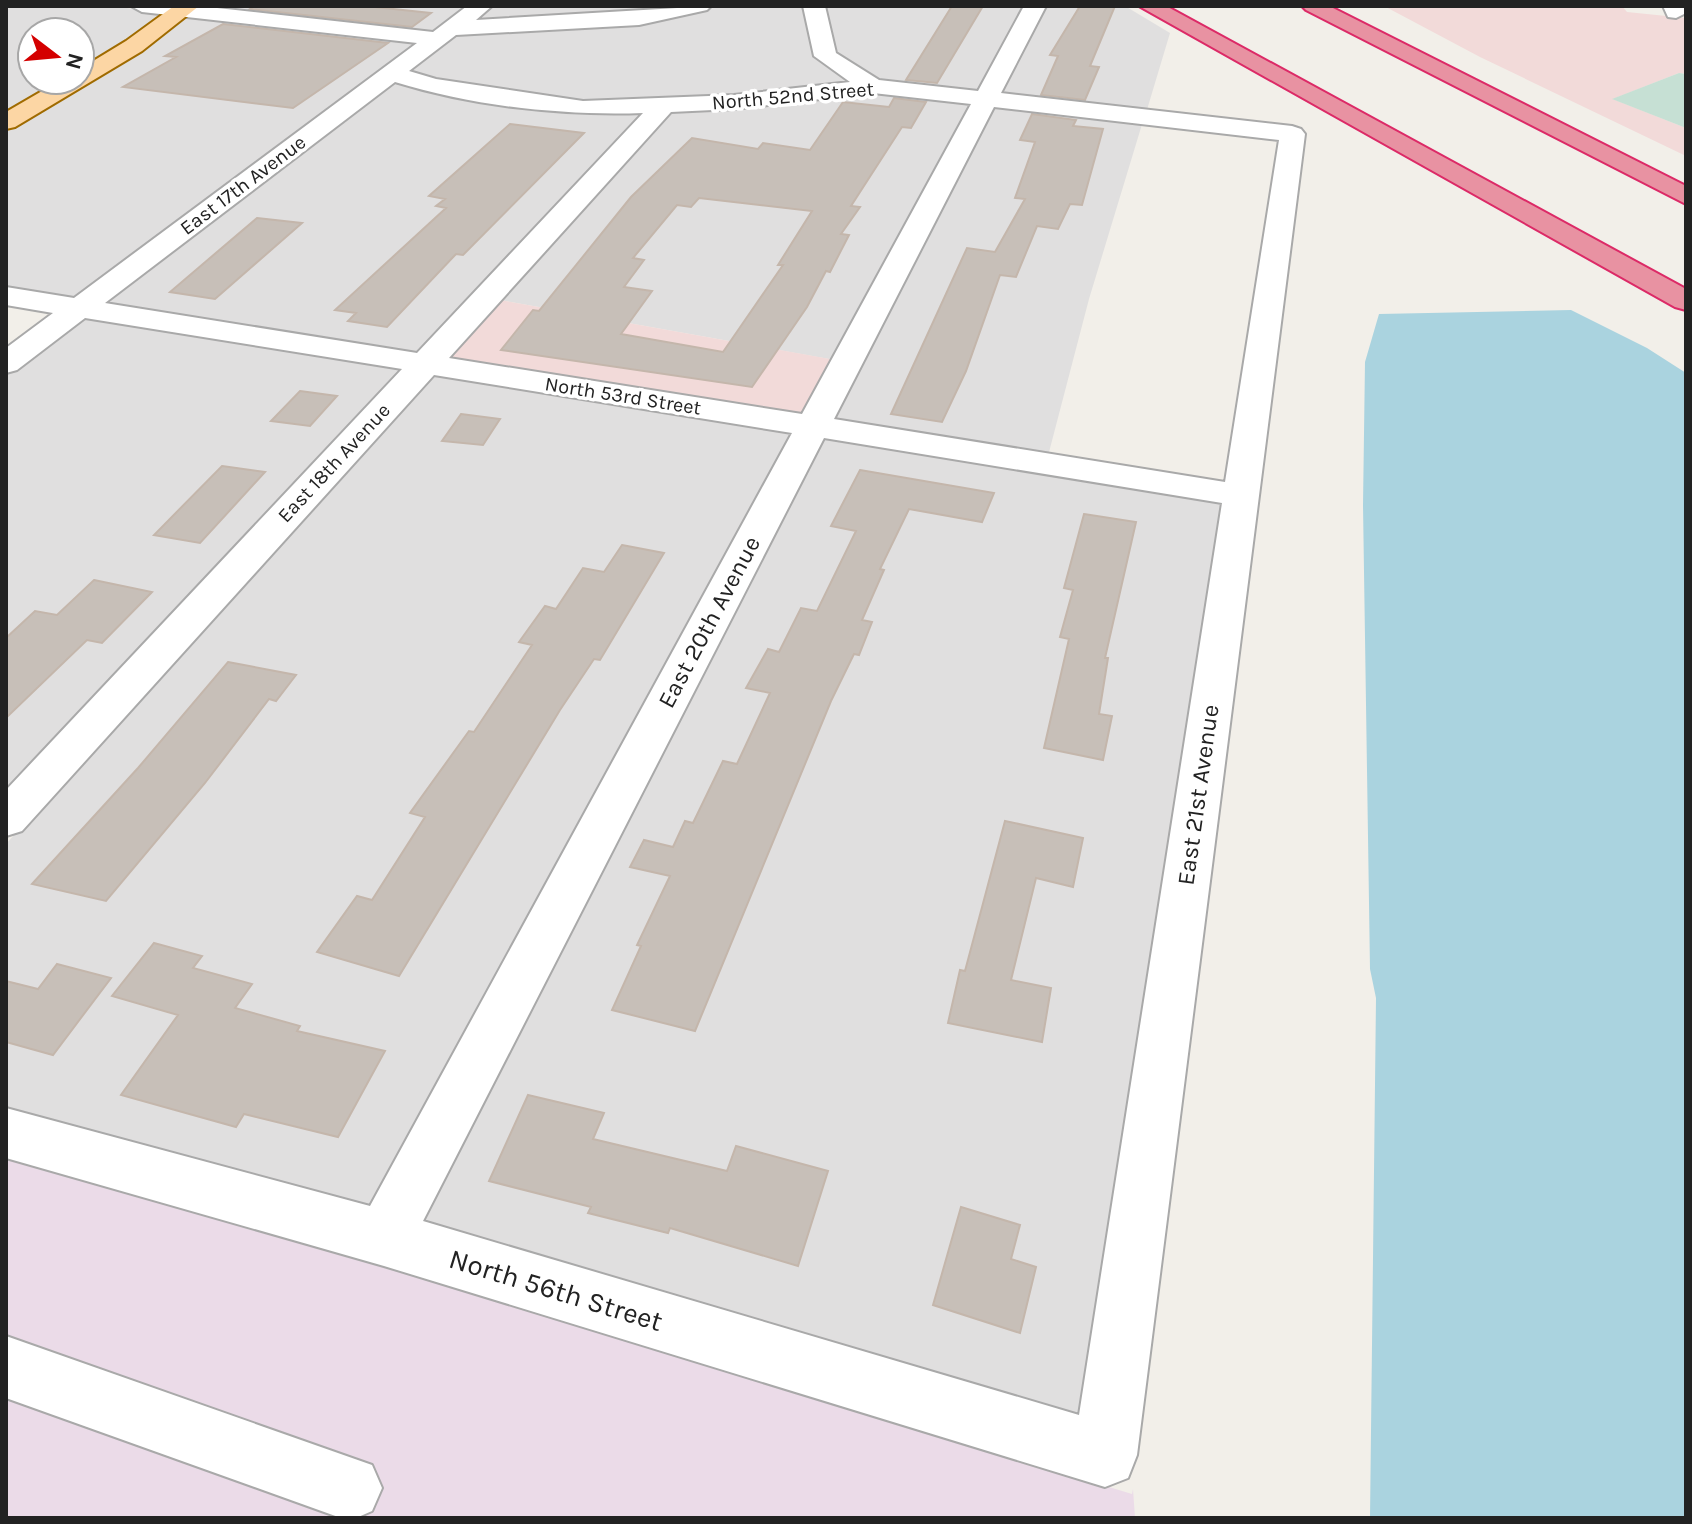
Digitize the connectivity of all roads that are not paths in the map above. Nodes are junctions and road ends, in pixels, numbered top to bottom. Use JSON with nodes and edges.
{"nodes":[{"id":1,"x":142,"y":6,"type":"edge"},
{"id":2,"x":481,"y":6,"type":"edge"},
{"id":3,"x":700,"y":6,"type":"edge"},
{"id":4,"x":814,"y":6,"type":"edge"},
{"id":5,"x":1035,"y":6,"type":"edge"},
{"id":6,"x":1150,"y":6,"type":"edge"},
{"id":7,"x":1190,"y":6,"type":"edge"},
{"id":8,"x":1313,"y":6,"type":"edge"},
{"id":9,"x":185,"y":8,"type":"edge"},
{"id":10,"x":444,"y":34,"type":"junction"},
{"id":11,"x":96,"y":69,"type":"edge"},
{"id":12,"x":392,"y":73,"type":"junction"},
{"id":13,"x":873,"y":86,"type":"junction"},
{"id":14,"x":1533,"y":92,"type":"dead end"},
{"id":15,"x":50,"y":96,"type":"edge"},
{"id":16,"x":986,"y":99,"type":"junction"},
{"id":17,"x":663,"y":106,"type":"junction"},
{"id":18,"x":6,"y":122,"type":"edge"},
{"id":19,"x":1292,"y":134,"type":"joint"},
{"id":20,"x":1686,"y":175,"type":"edge"},
{"id":21,"x":1686,"y":196,"type":"edge"},
{"id":22,"x":1658,"y":258,"type":"dead end"},
{"id":23,"x":6,"y":296,"type":"edge"},
{"id":24,"x":1686,"y":301,"type":"edge"},
{"id":25,"x":80,"y":308,"type":"junction"},
{"id":26,"x":6,"y":363,"type":"edge"},
{"id":27,"x":425,"y":364,"type":"junction"},
{"id":28,"x":813,"y":427,"type":"junction"},
{"id":29,"x":1241,"y":495,"type":"junction"},
{"id":30,"x":6,"y":819,"type":"edge"},
{"id":31,"x":6,"y":1133,"type":"edge"},
{"id":32,"x":384,"y":1238,"type":"junction"},
{"id":33,"x":6,"y":1367,"type":"edge"},
{"id":34,"x":1105,"y":1455,"type":"joint"},
{"id":35,"x":349,"y":1488,"type":"dead end"}],
"edges":[{"from":1,"to":9,"type":"street"},
{"from":2,"to":10,"type":"street","name":"East 17th Avenue"},
{"from":3,"to":10,"type":"street"},
{"from":4,"to":13,"type":"street"},
{"from":5,"to":16,"type":"street","name":"East 20th Avenue"},
{"from":6,"to":24,"type":"highway"},
{"from":7,"to":22,"type":"highway"},
{"from":8,"to":21,"type":"highway"},
{"from":9,"to":10,"type":"street"},
{"from":9,"to":11,"type":"main road"},
{"from":10,"to":12,"type":"street","name":"East 17th Avenue"},
{"from":12,"to":17,"type":"street","name":"North 52nd Street"},
{"from":12,"to":25,"type":"street","name":"East 17th Avenue"},
{"from":13,"to":16,"type":"street","name":"North 52nd Street"},
{"from":13,"to":17,"type":"street","name":"North 52nd Street"},
{"from":14,"to":20,"type":"highway"},
{"from":15,"to":18,"type":"main road"},
{"from":16,"to":19,"type":"street","name":"North 52nd Street"},
{"from":16,"to":28,"type":"street","name":"East 20th Avenue"},
{"from":17,"to":27,"type":"street","name":"East 18th Avenue"},
{"from":19,"to":29,"type":"street","name":"East 21st Avenue"},
{"from":23,"to":25,"type":"street","name":"North 53rd Street"},
{"from":25,"to":26,"type":"street","name":"East 17th Avenue"},
{"from":25,"to":27,"type":"street","name":"North 53rd Street"},
{"from":27,"to":28,"type":"street","name":"North 53rd Street"},
{"from":27,"to":30,"type":"street","name":"East 18th Avenue"},
{"from":28,"to":29,"type":"street","name":"North 53rd Street"},
{"from":28,"to":32,"type":"street","name":"East 20th Avenue"},
{"from":29,"to":34,"type":"street","name":"East 21st Avenue"},
{"from":31,"to":32,"type":"street","name":"North 56th Street"},
{"from":32,"to":34,"type":"street","name":"North 56th Street"},
{"from":33,"to":35,"type":"street"}]}
